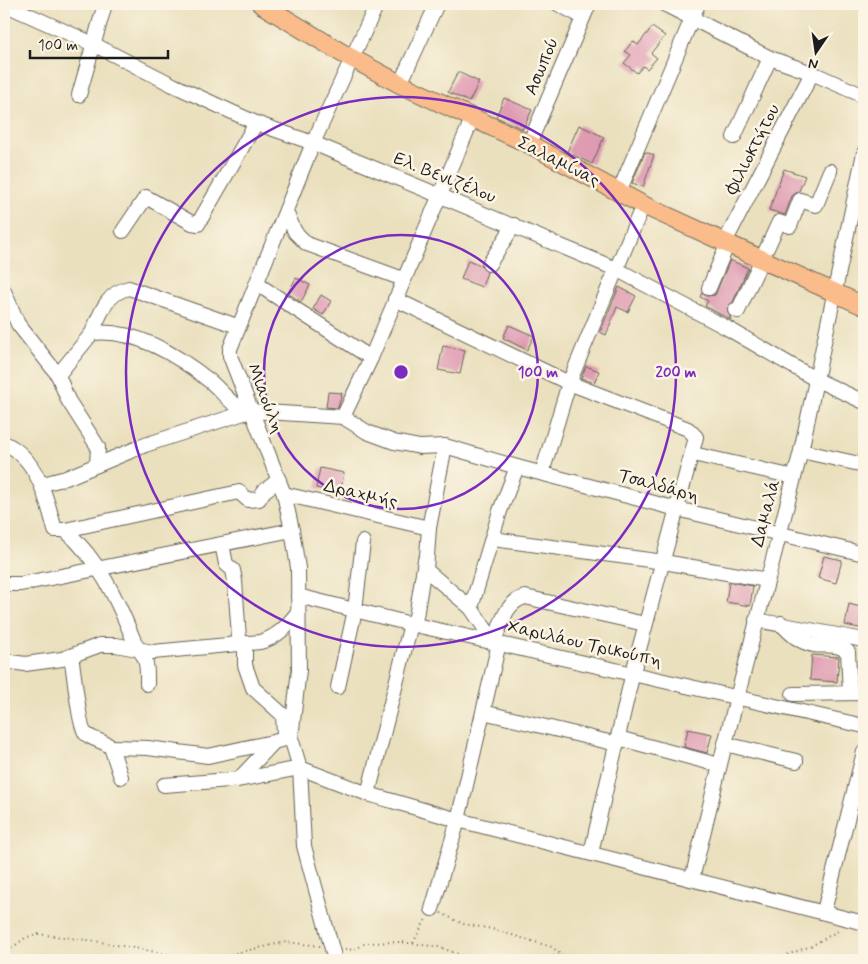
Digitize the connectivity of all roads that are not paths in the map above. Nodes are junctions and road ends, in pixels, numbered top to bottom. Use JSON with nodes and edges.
{"nodes":[{"id":1,"x":4,"y":4,"type":"edge"},
{"id":2,"x":105,"y":4,"type":"edge"},
{"id":3,"x":261,"y":4,"type":"edge"},
{"id":4,"x":376,"y":4,"type":"edge"},
{"id":5,"x":437,"y":4,"type":"edge"},
{"id":6,"x":558,"y":4,"type":"edge"},
{"id":7,"x":589,"y":4,"type":"edge"},
{"id":8,"x":664,"y":4,"type":"edge"},
{"id":9,"x":698,"y":4,"type":"edge"},
{"id":10,"x":583,"y":17,"type":"junction"},
{"id":11,"x":691,"y":18,"type":"junction"},
{"id":12,"x":93,"y":44,"type":"junction"},
{"id":13,"x":350,"y":58,"type":"junction"},
{"id":14,"x":770,"y":58,"type":"junction"},
{"id":15,"x":812,"y":73,"type":"junction"},
{"id":16,"x":400,"y":84,"type":"junction"},
{"id":17,"x":79,"y":95,"type":"dead end"},
{"id":18,"x":864,"y":96,"type":"edge"},
{"id":19,"x":472,"y":119,"type":"junction"},
{"id":20,"x":256,"y":123,"type":"junction"},
{"id":21,"x":734,"y":137,"type":"dead end"},
{"id":22,"x":313,"y":143,"type":"junction"},
{"id":23,"x":529,"y":144,"type":"junction"},
{"id":24,"x":864,"y":153,"type":"edge"},
{"id":25,"x":830,"y":172,"type":"dead end"},
{"id":26,"x":620,"y":192,"type":"junction"},
{"id":27,"x":440,"y":196,"type":"junction"},
{"id":28,"x":643,"y":204,"type":"junction"},
{"id":29,"x":286,"y":212,"type":"junction"},
{"id":30,"x":514,"y":225,"type":"junction"},
{"id":31,"x":123,"y":232,"type":"dead end"},
{"id":32,"x":727,"y":243,"type":"junction"},
{"id":33,"x":762,"y":259,"type":"junction"},
{"id":34,"x":489,"y":264,"type":"dead end"},
{"id":35,"x":616,"y":269,"type":"junction"},
{"id":36,"x":403,"y":279,"type":"junction"},
{"id":37,"x":257,"y":284,"type":"junction"},
{"id":38,"x":709,"y":288,"type":"dead end"},
{"id":39,"x":4,"y":291,"type":"edge"},
{"id":40,"x":834,"y":293,"type":"junction"},
{"id":41,"x":395,"y":299,"type":"junction"},
{"id":42,"x":864,"y":306,"type":"edge"},
{"id":43,"x":735,"y":310,"type":"dead end"},
{"id":44,"x":237,"y":326,"type":"junction"},
{"id":45,"x":92,"y":333,"type":"junction"},
{"id":46,"x":371,"y":358,"type":"junction"},
{"id":47,"x":58,"y":376,"type":"junction"},
{"id":48,"x":815,"y":379,"type":"junction"},
{"id":49,"x":569,"y":383,"type":"junction"},
{"id":50,"x":864,"y":402,"type":"edge"},
{"id":51,"x":250,"y":411,"type":"junction"},
{"id":52,"x":343,"y":417,"type":"junction"},
{"id":53,"x":4,"y":443,"type":"edge"},
{"id":54,"x":445,"y":446,"type":"junction"},
{"id":55,"x":801,"y":451,"type":"junction"},
{"id":56,"x":693,"y":454,"type":"junction"},
{"id":57,"x":97,"y":465,"type":"junction"},
{"id":58,"x":864,"y":466,"type":"edge"},
{"id":59,"x":517,"y":468,"type":"junction"},
{"id":60,"x":542,"y":473,"type":"junction"},
{"id":61,"x":794,"y":477,"type":"junction"},
{"id":62,"x":279,"y":480,"type":"junction"},
{"id":63,"x":42,"y":484,"type":"junction"},
{"id":64,"x":284,"y":494,"type":"junction"},
{"id":65,"x":677,"y":509,"type":"junction"},
{"id":66,"x":429,"y":528,"type":"junction"},
{"id":67,"x":65,"y":530,"type":"junction"},
{"id":68,"x":292,"y":530,"type":"junction"},
{"id":69,"x":779,"y":536,"type":"junction"},
{"id":70,"x":493,"y":538,"type":"junction"},
{"id":71,"x":363,"y":542,"type":"dead end"},
{"id":72,"x":222,"y":544,"type":"junction"},
{"id":73,"x":864,"y":554,"type":"edge"},
{"id":74,"x":425,"y":560,"type":"junction"},
{"id":75,"x":664,"y":562,"type":"junction"},
{"id":76,"x":99,"y":567,"type":"junction"},
{"id":77,"x":767,"y":580,"type":"junction"},
{"id":78,"x":4,"y":584,"type":"edge"},
{"id":79,"x":298,"y":596,"type":"junction"},
{"id":80,"x":471,"y":608,"type":"junction"},
{"id":81,"x":355,"y":610,"type":"junction"},
{"id":82,"x":298,"y":612,"type":"junction"},
{"id":83,"x":756,"y":620,"type":"junction"},
{"id":84,"x":781,"y":623,"type":"junction"},
{"id":85,"x":411,"y":624,"type":"junction"},
{"id":86,"x":645,"y":624,"type":"junction"},
{"id":87,"x":864,"y":640,"type":"edge"},
{"id":88,"x":497,"y":641,"type":"junction"},
{"id":89,"x":242,"y":644,"type":"junction"},
{"id":90,"x":136,"y":648,"type":"junction"},
{"id":91,"x":71,"y":656,"type":"junction"},
{"id":92,"x":4,"y":661,"type":"edge"},
{"id":93,"x":633,"y":672,"type":"junction"},
{"id":94,"x":147,"y":684,"type":"dead end"},
{"id":95,"x":338,"y":687,"type":"dead end"},
{"id":96,"x":857,"y":693,"type":"edge"},
{"id":97,"x":793,"y":694,"type":"dead end"},
{"id":98,"x":737,"y":697,"type":"junction"},
{"id":99,"x":483,"y":712,"type":"junction"},
{"id":100,"x":864,"y":726,"type":"edge"},
{"id":101,"x":282,"y":741,"type":"junction"},
{"id":102,"x":617,"y":741,"type":"junction"},
{"id":103,"x":724,"y":744,"type":"junction"},
{"id":104,"x":111,"y":747,"type":"junction"},
{"id":105,"x":864,"y":752,"type":"edge"},
{"id":106,"x":796,"y":761,"type":"dead end"},
{"id":107,"x":720,"y":765,"type":"junction"},
{"id":108,"x":300,"y":768,"type":"junction"},
{"id":109,"x":120,"y":776,"type":"dead end"},
{"id":110,"x":238,"y":780,"type":"junction"},
{"id":111,"x":164,"y":785,"type":"dead end"},
{"id":112,"x":368,"y":794,"type":"junction"},
{"id":113,"x":458,"y":820,"type":"junction"},
{"id":114,"x":591,"y":853,"type":"junction"},
{"id":115,"x":692,"y":880,"type":"junction"},
{"id":116,"x":432,"y":909,"type":"road end"},
{"id":117,"x":824,"y":911,"type":"junction"},
{"id":118,"x":860,"y":922,"type":"edge"},
{"id":119,"x":333,"y":954,"type":"edge"}],
"edges":[{"from":1,"to":12,"type":"street","name":"Ελ. Βενιζέλου"},
{"from":2,"to":12,"type":"street"},
{"from":3,"to":13,"type":"main road","name":"Σαλαμίνας"},
{"from":4,"to":13,"type":"street","name":"Μιαούλη"},
{"from":5,"to":16,"type":"street"},
{"from":6,"to":10,"type":"street"},
{"from":7,"to":10,"type":"street","name":"Ασωπού"},
{"from":8,"to":11,"type":"street"},
{"from":9,"to":11,"type":"street"},
{"from":10,"to":23,"type":"street","name":"Ασωπού"},
{"from":11,"to":14,"type":"street"},
{"from":11,"to":26,"type":"street"},
{"from":12,"to":17,"type":"street"},
{"from":12,"to":20,"type":"street","name":"Ελ. Βενιζέλου"},
{"from":13,"to":16,"type":"main road","name":"Σαλαμίνας"},
{"from":13,"to":22,"type":"street","name":"Μιαούλη"},
{"from":14,"to":15,"type":"street"},
{"from":14,"to":21,"type":"street"},
{"from":15,"to":18,"type":"street"},
{"from":15,"to":32,"type":"street","name":"Φιλιοκτήτου"},
{"from":16,"to":19,"type":"main road","name":"Σαλαμίνας"},
{"from":19,"to":23,"type":"main road","name":"Σαλαμίνας"},
{"from":19,"to":27,"type":"street"},
{"from":20,"to":22,"type":"street","name":"Ελ. Βενιζέλου"},
{"from":20,"to":31,"type":"street"},
{"from":22,"to":27,"type":"street","name":"Ελ. Βενιζέλου"},
{"from":22,"to":29,"type":"street","name":"Μιαούλη"},
{"from":23,"to":26,"type":"main road","name":"Σαλαμίνας"},
{"from":24,"to":40,"type":"street","name":"Δαμαλά"},
{"from":25,"to":33,"type":"street"},
{"from":26,"to":28,"type":"main road","name":"Σαλαμίνας"},
{"from":27,"to":30,"type":"street","name":"Ελ. Βενιζέλου"},
{"from":27,"to":36,"type":"street"},
{"from":28,"to":32,"type":"main road","name":"Σαλαμίνας"},
{"from":28,"to":35,"type":"street"},
{"from":29,"to":36,"type":"street"},
{"from":29,"to":37,"type":"street","name":"Μιαούλη"},
{"from":30,"to":34,"type":"street"},
{"from":30,"to":35,"type":"street","name":"Ελ. Βενιζέλου"},
{"from":32,"to":33,"type":"main road","name":"Σαλαμίνας"},
{"from":32,"to":38,"type":"street","name":"Φιλιοκτήτου"},
{"from":33,"to":40,"type":"main road","name":"Σαλαμίνας"},
{"from":33,"to":43,"type":"street"},
{"from":35,"to":48,"type":"street","name":"Ελ. Βενιζέλου"},
{"from":35,"to":49,"type":"street"},
{"from":36,"to":41,"type":"street"},
{"from":37,"to":44,"type":"street","name":"Μιαούλη"},
{"from":37,"to":46,"type":"street"},
{"from":39,"to":47,"type":"street"},
{"from":40,"to":42,"type":"main road","name":"Σαλαμίνας"},
{"from":40,"to":48,"type":"street","name":"Δαμαλά"},
{"from":41,"to":46,"type":"street"},
{"from":41,"to":49,"type":"street"},
{"from":44,"to":45,"type":"street"},
{"from":44,"to":51,"type":"street","name":"Μιαούλη"},
{"from":45,"to":47,"type":"street"},
{"from":45,"to":51,"type":"street"},
{"from":46,"to":52,"type":"street"},
{"from":47,"to":57,"type":"street"},
{"from":48,"to":50,"type":"street","name":"Ελ. Βενιζέλου"},
{"from":48,"to":55,"type":"street","name":"Δαμαλά"},
{"from":49,"to":56,"type":"street"},
{"from":49,"to":60,"type":"street"},
{"from":51,"to":52,"type":"street"},
{"from":51,"to":57,"type":"street"},
{"from":51,"to":62,"type":"street","name":"Μιαούλη"},
{"from":52,"to":54,"type":"street","name":"Τσαλδάρη"},
{"from":53,"to":63,"type":"street"},
{"from":54,"to":59,"type":"street","name":"Τσαλδάρη"},
{"from":54,"to":66,"type":"street"},
{"from":55,"to":58,"type":"street"},
{"from":55,"to":61,"type":"street","name":"Δαμαλά"},
{"from":56,"to":61,"type":"street"},
{"from":56,"to":65,"type":"street"},
{"from":57,"to":63,"type":"street"},
{"from":59,"to":60,"type":"street","name":"Τσαλδάρη"},
{"from":59,"to":70,"type":"street"},
{"from":60,"to":65,"type":"street","name":"Τσαλδάρη"},
{"from":61,"to":69,"type":"street","name":"Δαμαλά"},
{"from":62,"to":64,"type":"street","name":"Μιαούλη"},
{"from":62,"to":67,"type":"street"},
{"from":63,"to":67,"type":"street"},
{"from":64,"to":66,"type":"street","name":"Δραχμής"},
{"from":64,"to":68,"type":"street","name":"Μιαούλη"},
{"from":65,"to":69,"type":"street","name":"Τσαλδάρη"},
{"from":65,"to":75,"type":"street"},
{"from":66,"to":74,"type":"street"},
{"from":67,"to":76,"type":"street"},
{"from":68,"to":72,"type":"street"},
{"from":68,"to":79,"type":"street","name":"Μιαούλη"},
{"from":69,"to":73,"type":"street","name":"Τσαλδάρη"},
{"from":69,"to":77,"type":"street","name":"Δαμαλά"},
{"from":70,"to":75,"type":"street"},
{"from":70,"to":80,"type":"street"},
{"from":71,"to":81,"type":"street"},
{"from":72,"to":76,"type":"street"},
{"from":72,"to":89,"type":"street"},
{"from":74,"to":80,"type":"street"},
{"from":74,"to":85,"type":"street"},
{"from":75,"to":77,"type":"street"},
{"from":75,"to":86,"type":"street"},
{"from":76,"to":78,"type":"street"},
{"from":76,"to":90,"type":"street"},
{"from":77,"to":83,"type":"street","name":"Δαμαλά"},
{"from":79,"to":81,"type":"street","name":"Χαριλάου Τρικούπη"},
{"from":79,"to":82,"type":"street","name":"Μιαούλη"},
{"from":80,"to":88,"type":"street"},
{"from":81,"to":85,"type":"street","name":"Χαριλάου Τρικούπη"},
{"from":81,"to":95,"type":"street"},
{"from":82,"to":89,"type":"street"},
{"from":82,"to":101,"type":"street","name":"Μιαούλη"},
{"from":83,"to":84,"type":"street"},
{"from":83,"to":98,"type":"street","name":"Δαμαλά"},
{"from":84,"to":87,"type":"street"},
{"from":84,"to":96,"type":"street"},
{"from":85,"to":88,"type":"street","name":"Χαριλάου Τρικούπη"},
{"from":85,"to":112,"type":"street"},
{"from":86,"to":88,"type":"street"},
{"from":86,"to":93,"type":"street"},
{"from":88,"to":93,"type":"street","name":"Χαριλάου Τρικούπη"},
{"from":88,"to":99,"type":"street"},
{"from":89,"to":90,"type":"street"},
{"from":89,"to":101,"type":"street"},
{"from":90,"to":91,"type":"street"},
{"from":90,"to":94,"type":"street"},
{"from":91,"to":92,"type":"street"},
{"from":91,"to":104,"type":"street"},
{"from":93,"to":98,"type":"street","name":"Χαριλάου Τρικούπη"},
{"from":93,"to":102,"type":"street"},
{"from":96,"to":97,"type":"street"},
{"from":98,"to":100,"type":"street","name":"Χαριλάου Τρικούπη"},
{"from":98,"to":103,"type":"street","name":"Δαμαλά"},
{"from":99,"to":102,"type":"street"},
{"from":99,"to":113,"type":"street"},
{"from":101,"to":104,"type":"street"},
{"from":101,"to":108,"type":"street","name":"Μιαούλη"},
{"from":101,"to":110,"type":"street"},
{"from":102,"to":107,"type":"street"},
{"from":102,"to":114,"type":"street"},
{"from":103,"to":106,"type":"street"},
{"from":103,"to":107,"type":"street","name":"Δαμαλά"},
{"from":104,"to":109,"type":"street"},
{"from":105,"to":117,"type":"street"},
{"from":107,"to":115,"type":"street","name":"Δαμαλά"},
{"from":108,"to":110,"type":"street"},
{"from":108,"to":112,"type":"street"},
{"from":108,"to":119,"type":"street","name":"Μιαούλη"},
{"from":110,"to":111,"type":"street"},
{"from":112,"to":113,"type":"street"},
{"from":113,"to":114,"type":"street"},
{"from":113,"to":116,"type":"street"},
{"from":114,"to":115,"type":"street"},
{"from":115,"to":117,"type":"street"},
{"from":117,"to":118,"type":"street"}]}
